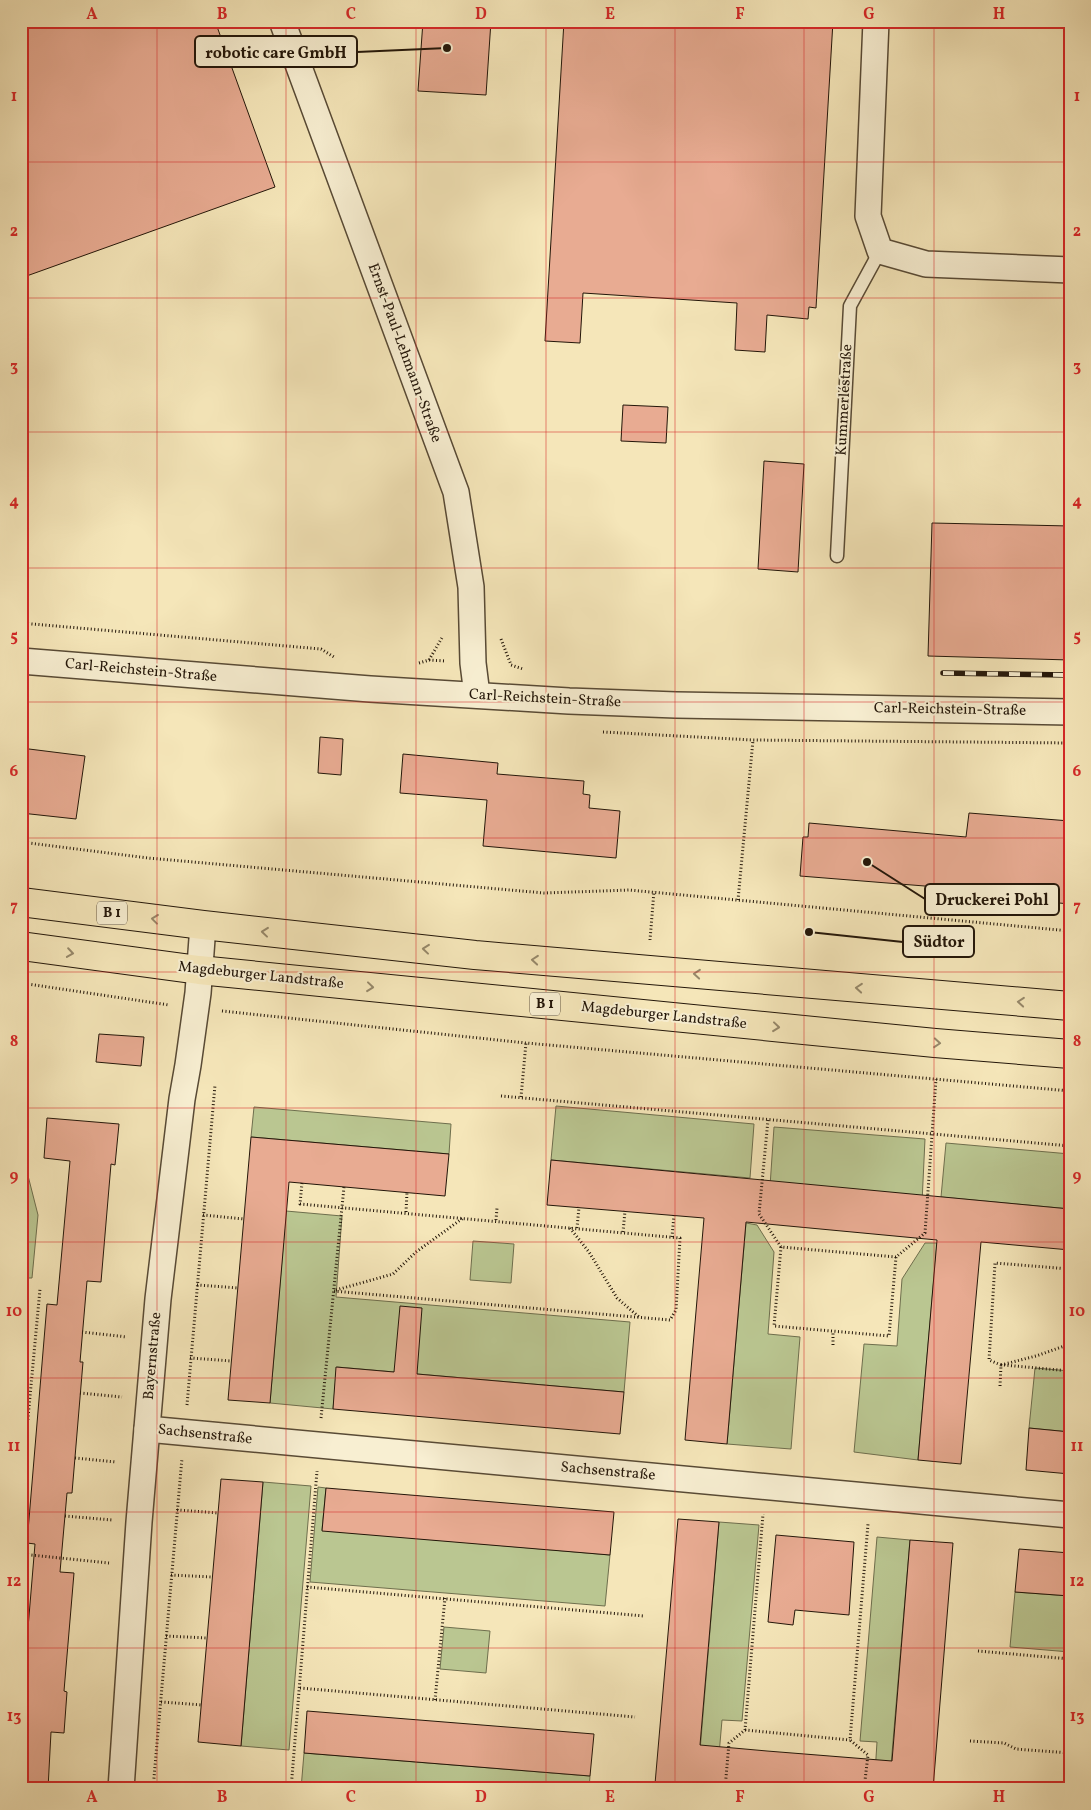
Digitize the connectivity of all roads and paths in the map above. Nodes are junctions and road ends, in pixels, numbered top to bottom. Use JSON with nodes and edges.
{"nodes":[{"id":1,"x":282,"y":21,"type":"edge"},
{"id":2,"x":876,"y":21,"type":"edge"},
{"id":3,"x":880,"y":251,"type":"junction"},
{"id":4,"x":1070,"y":270,"type":"edge"},
{"id":5,"x":837,"y":556,"type":"dead end"},
{"id":6,"x":21,"y":623,"type":"edge"},
{"id":7,"x":443,"y":628,"type":"dead end"},
{"id":8,"x":501,"y":639,"type":"dead end"},
{"id":9,"x":335,"y":658,"type":"dead end"},
{"id":10,"x":21,"y":661,"type":"edge"},
{"id":11,"x":413,"y":665,"type":"dead end"},
{"id":12,"x":529,"y":671,"type":"dead end"},
{"id":13,"x":477,"y":695,"type":"junction"},
{"id":14,"x":1070,"y":712,"type":"edge"},
{"id":15,"x":1070,"y":743,"type":"edge"},
{"id":16,"x":21,"y":842,"type":"edge"},
{"id":17,"x":654,"y":892,"type":"junction"},
{"id":18,"x":738,"y":900,"type":"junction"},
{"id":19,"x":21,"y":902,"type":"edge"},
{"id":20,"x":203,"y":925,"type":"junction"},
{"id":21,"x":1070,"y":931,"type":"edge"},
{"id":22,"x":650,"y":940,"type":"dead end"},
{"id":23,"x":21,"y":946,"type":"edge"},
{"id":24,"x":199,"y":970,"type":"junction"},
{"id":25,"x":21,"y":983,"type":"edge"},
{"id":26,"x":1070,"y":1006,"type":"edge"},
{"id":27,"x":195,"y":1009,"type":"junction"},
{"id":28,"x":526,"y":1043,"type":"junction"},
{"id":29,"x":1070,"y":1054,"type":"edge"},
{"id":30,"x":936,"y":1079,"type":"junction"},
{"id":31,"x":1070,"y":1091,"type":"edge"},
{"id":32,"x":501,"y":1096,"type":"dead end"},
{"id":33,"x":521,"y":1097,"type":"junction"},
{"id":34,"x":768,"y":1119,"type":"junction"},
{"id":35,"x":931,"y":1134,"type":"junction"},
{"id":36,"x":1070,"y":1146,"type":"edge"},
{"id":37,"x":302,"y":1184,"type":"dead end"},
{"id":38,"x":344,"y":1187,"type":"dead end"},
{"id":39,"x":407,"y":1192,"type":"dead end"},
{"id":40,"x":579,"y":1207,"type":"dead end"},
{"id":41,"x":342,"y":1208,"type":"junction"},
{"id":42,"x":497,"y":1208,"type":"dead end"},
{"id":43,"x":625,"y":1211,"type":"dead end"},
{"id":44,"x":406,"y":1212,"type":"junction"},
{"id":45,"x":203,"y":1215,"type":"dead end"},
{"id":46,"x":674,"y":1215,"type":"dead end"},
{"id":47,"x":464,"y":1217,"type":"junction"},
{"id":48,"x":244,"y":1219,"type":"dead end"},
{"id":49,"x":496,"y":1220,"type":"junction"},
{"id":50,"x":570,"y":1227,"type":"junction"},
{"id":51,"x":577,"y":1228,"type":"junction"},
{"id":52,"x":623,"y":1232,"type":"junction"},
{"id":53,"x":672,"y":1237,"type":"junction"},
{"id":54,"x":781,"y":1247,"type":"junction"},
{"id":55,"x":896,"y":1257,"type":"junction"},
{"id":56,"x":1070,"y":1269,"type":"edge"},
{"id":57,"x":197,"y":1285,"type":"dead end"},
{"id":58,"x":238,"y":1288,"type":"dead end"},
{"id":59,"x":40,"y":1289,"type":"dead end"},
{"id":60,"x":334,"y":1291,"type":"junction"},
{"id":61,"x":640,"y":1318,"type":"junction"},
{"id":62,"x":834,"y":1331,"type":"junction"},
{"id":63,"x":82,"y":1332,"type":"dead end"},
{"id":64,"x":154,"y":1340,"type":"junction"},
{"id":65,"x":1070,"y":1344,"type":"edge"},
{"id":66,"x":833,"y":1345,"type":"dead end"},
{"id":67,"x":190,"y":1358,"type":"dead end"},
{"id":68,"x":231,"y":1361,"type":"dead end"},
{"id":69,"x":1001,"y":1365,"type":"junction"},
{"id":70,"x":1070,"y":1371,"type":"edge"},
{"id":71,"x":1000,"y":1386,"type":"dead end"},
{"id":72,"x":80,"y":1393,"type":"dead end"},
{"id":73,"x":150,"y":1400,"type":"junction"},
{"id":74,"x":147,"y":1429,"type":"junction"},
{"id":75,"x":319,"y":1446,"type":"junction"},
{"id":76,"x":75,"y":1458,"type":"dead end"},
{"id":77,"x":144,"y":1464,"type":"junction"},
{"id":78,"x":22,"y":1467,"type":"edge"},
{"id":79,"x":766,"y":1486,"type":"junction"},
{"id":80,"x":21,"y":1493,"type":"edge"},
{"id":81,"x":870,"y":1496,"type":"junction"},
{"id":82,"x":177,"y":1510,"type":"dead end"},
{"id":83,"x":218,"y":1513,"type":"dead end"},
{"id":84,"x":1070,"y":1515,"type":"edge"},
{"id":85,"x":65,"y":1516,"type":"dead end"},
{"id":86,"x":139,"y":1522,"type":"junction"},
{"id":87,"x":21,"y":1554,"type":"edge"},
{"id":88,"x":137,"y":1566,"type":"junction"},
{"id":89,"x":172,"y":1570,"type":"dead end"},
{"id":90,"x":171,"y":1575,"type":"dead end"},
{"id":91,"x":212,"y":1577,"type":"dead end"},
{"id":92,"x":307,"y":1587,"type":"junction"},
{"id":93,"x":445,"y":1598,"type":"junction"},
{"id":94,"x":644,"y":1616,"type":"dead end"},
{"id":95,"x":166,"y":1636,"type":"dead end"},
{"id":96,"x":207,"y":1638,"type":"dead end"},
{"id":97,"x":978,"y":1651,"type":"dead end"},
{"id":98,"x":1070,"y":1659,"type":"edge"},
{"id":99,"x":300,"y":1688,"type":"junction"},
{"id":100,"x":435,"y":1700,"type":"junction"},
{"id":101,"x":161,"y":1702,"type":"dead end"},
{"id":102,"x":202,"y":1705,"type":"dead end"},
{"id":103,"x":635,"y":1718,"type":"dead end"},
{"id":104,"x":745,"y":1730,"type":"junction"},
{"id":105,"x":850,"y":1740,"type":"junction"},
{"id":106,"x":970,"y":1740,"type":"dead end"},
{"id":107,"x":1070,"y":1753,"type":"edge"},
{"id":108,"x":121,"y":1789,"type":"edge"},
{"id":109,"x":291,"y":1789,"type":"edge"},
{"id":110,"x":725,"y":1789,"type":"edge"},
{"id":111,"x":864,"y":1789,"type":"edge"}],
"edges":[{"from":1,"to":13,"type":"street","name":"Ernst-Paul-Lehmann-Straße"},
{"from":2,"to":3,"type":"street"},
{"from":3,"to":4,"type":"street"},
{"from":3,"to":5,"type":"lane","name":"Kummerléstraße"},
{"from":6,"to":9,"type":"path"},
{"from":7,"to":11,"type":"path"},
{"from":8,"to":12,"type":"path"},
{"from":10,"to":13,"type":"street","name":"Carl-Reichstein-Straße"},
{"from":13,"to":14,"type":"street","name":"Carl-Reichstein-Straße"},
{"from":15,"to":18,"type":"path"},
{"from":16,"to":17,"type":"path"},
{"from":17,"to":18,"type":"path"},
{"from":17,"to":22,"type":"path"},
{"from":18,"to":21,"type":"path"},
{"from":20,"to":19,"type":"main road","number":"B 1","one_way":true},
{"from":20,"to":24,"type":"street","name":"Bayernstraße"},
{"from":26,"to":20,"type":"main road","number":"B 1","one_way":true},
{"from":23,"to":24,"type":"main road","name":"Magdeburger Landstraße","number":"B 1","one_way":true},
{"from":24,"to":27,"type":"street","name":"Bayernstraße"},
{"from":24,"to":29,"type":"main road","name":"Magdeburger Landstraße","number":"B 1","one_way":true},
{"from":25,"to":27,"type":"path"},
{"from":27,"to":28,"type":"path"},
{"from":27,"to":64,"type":"street","name":"Bayernstraße"},
{"from":28,"to":30,"type":"path"},
{"from":28,"to":33,"type":"path"},
{"from":30,"to":31,"type":"path"},
{"from":30,"to":35,"type":"path"},
{"from":32,"to":33,"type":"path"},
{"from":33,"to":34,"type":"path"},
{"from":34,"to":35,"type":"path"},
{"from":34,"to":54,"type":"path"},
{"from":35,"to":36,"type":"path"},
{"from":35,"to":55,"type":"path"},
{"from":37,"to":41,"type":"path"},
{"from":38,"to":41,"type":"path"},
{"from":39,"to":44,"type":"path"},
{"from":40,"to":51,"type":"path"},
{"from":41,"to":44,"type":"path"},
{"from":41,"to":60,"type":"path"},
{"from":42,"to":49,"type":"path"},
{"from":43,"to":52,"type":"path"},
{"from":44,"to":47,"type":"path"},
{"from":45,"to":48,"type":"path"},
{"from":46,"to":53,"type":"path"},
{"from":47,"to":49,"type":"path"},
{"from":47,"to":60,"type":"path"},
{"from":49,"to":50,"type":"path"},
{"from":50,"to":51,"type":"path"},
{"from":50,"to":61,"type":"path"},
{"from":51,"to":52,"type":"path"},
{"from":52,"to":53,"type":"path"},
{"from":53,"to":61,"type":"path"},
{"from":54,"to":55,"type":"path"},
{"from":54,"to":62,"type":"path"},
{"from":55,"to":62,"type":"path"},
{"from":56,"to":69,"type":"path"},
{"from":57,"to":58,"type":"path"},
{"from":59,"to":78,"type":"path"},
{"from":60,"to":61,"type":"path"},
{"from":60,"to":75,"type":"path"},
{"from":62,"to":66,"type":"path"},
{"from":63,"to":64,"type":"path"},
{"from":64,"to":73,"type":"street","name":"Bayernstraße"},
{"from":65,"to":69,"type":"path"},
{"from":67,"to":68,"type":"path"},
{"from":69,"to":70,"type":"path"},
{"from":69,"to":71,"type":"path"},
{"from":72,"to":73,"type":"path"},
{"from":73,"to":74,"type":"street","name":"Bayernstraße"},
{"from":74,"to":75,"type":"street","name":"Sachsenstraße"},
{"from":74,"to":77,"type":"street","name":"Bayernstraße"},
{"from":75,"to":79,"type":"street","name":"Sachsenstraße"},
{"from":75,"to":92,"type":"path"},
{"from":76,"to":77,"type":"path"},
{"from":77,"to":86,"type":"street","name":"Bayernstraße"},
{"from":78,"to":80,"type":"path"},
{"from":79,"to":81,"type":"street","name":"Sachsenstraße"},
{"from":79,"to":104,"type":"path"},
{"from":81,"to":84,"type":"street","name":"Sachsenstraße"},
{"from":81,"to":105,"type":"path"},
{"from":82,"to":83,"type":"path"},
{"from":85,"to":86,"type":"path"},
{"from":86,"to":88,"type":"street","name":"Bayernstraße"},
{"from":87,"to":88,"type":"path"},
{"from":88,"to":89,"type":"path"},
{"from":88,"to":108,"type":"street","name":"Bayernstraße"},
{"from":90,"to":91,"type":"path"},
{"from":92,"to":93,"type":"path"},
{"from":92,"to":99,"type":"path"},
{"from":93,"to":94,"type":"path"},
{"from":93,"to":100,"type":"path"},
{"from":95,"to":96,"type":"path"},
{"from":97,"to":98,"type":"path"},
{"from":99,"to":100,"type":"path"},
{"from":99,"to":109,"type":"path"},
{"from":100,"to":103,"type":"path"},
{"from":101,"to":102,"type":"path"},
{"from":104,"to":105,"type":"path"},
{"from":104,"to":110,"type":"path"},
{"from":105,"to":111,"type":"path"},
{"from":106,"to":107,"type":"path"}]}
